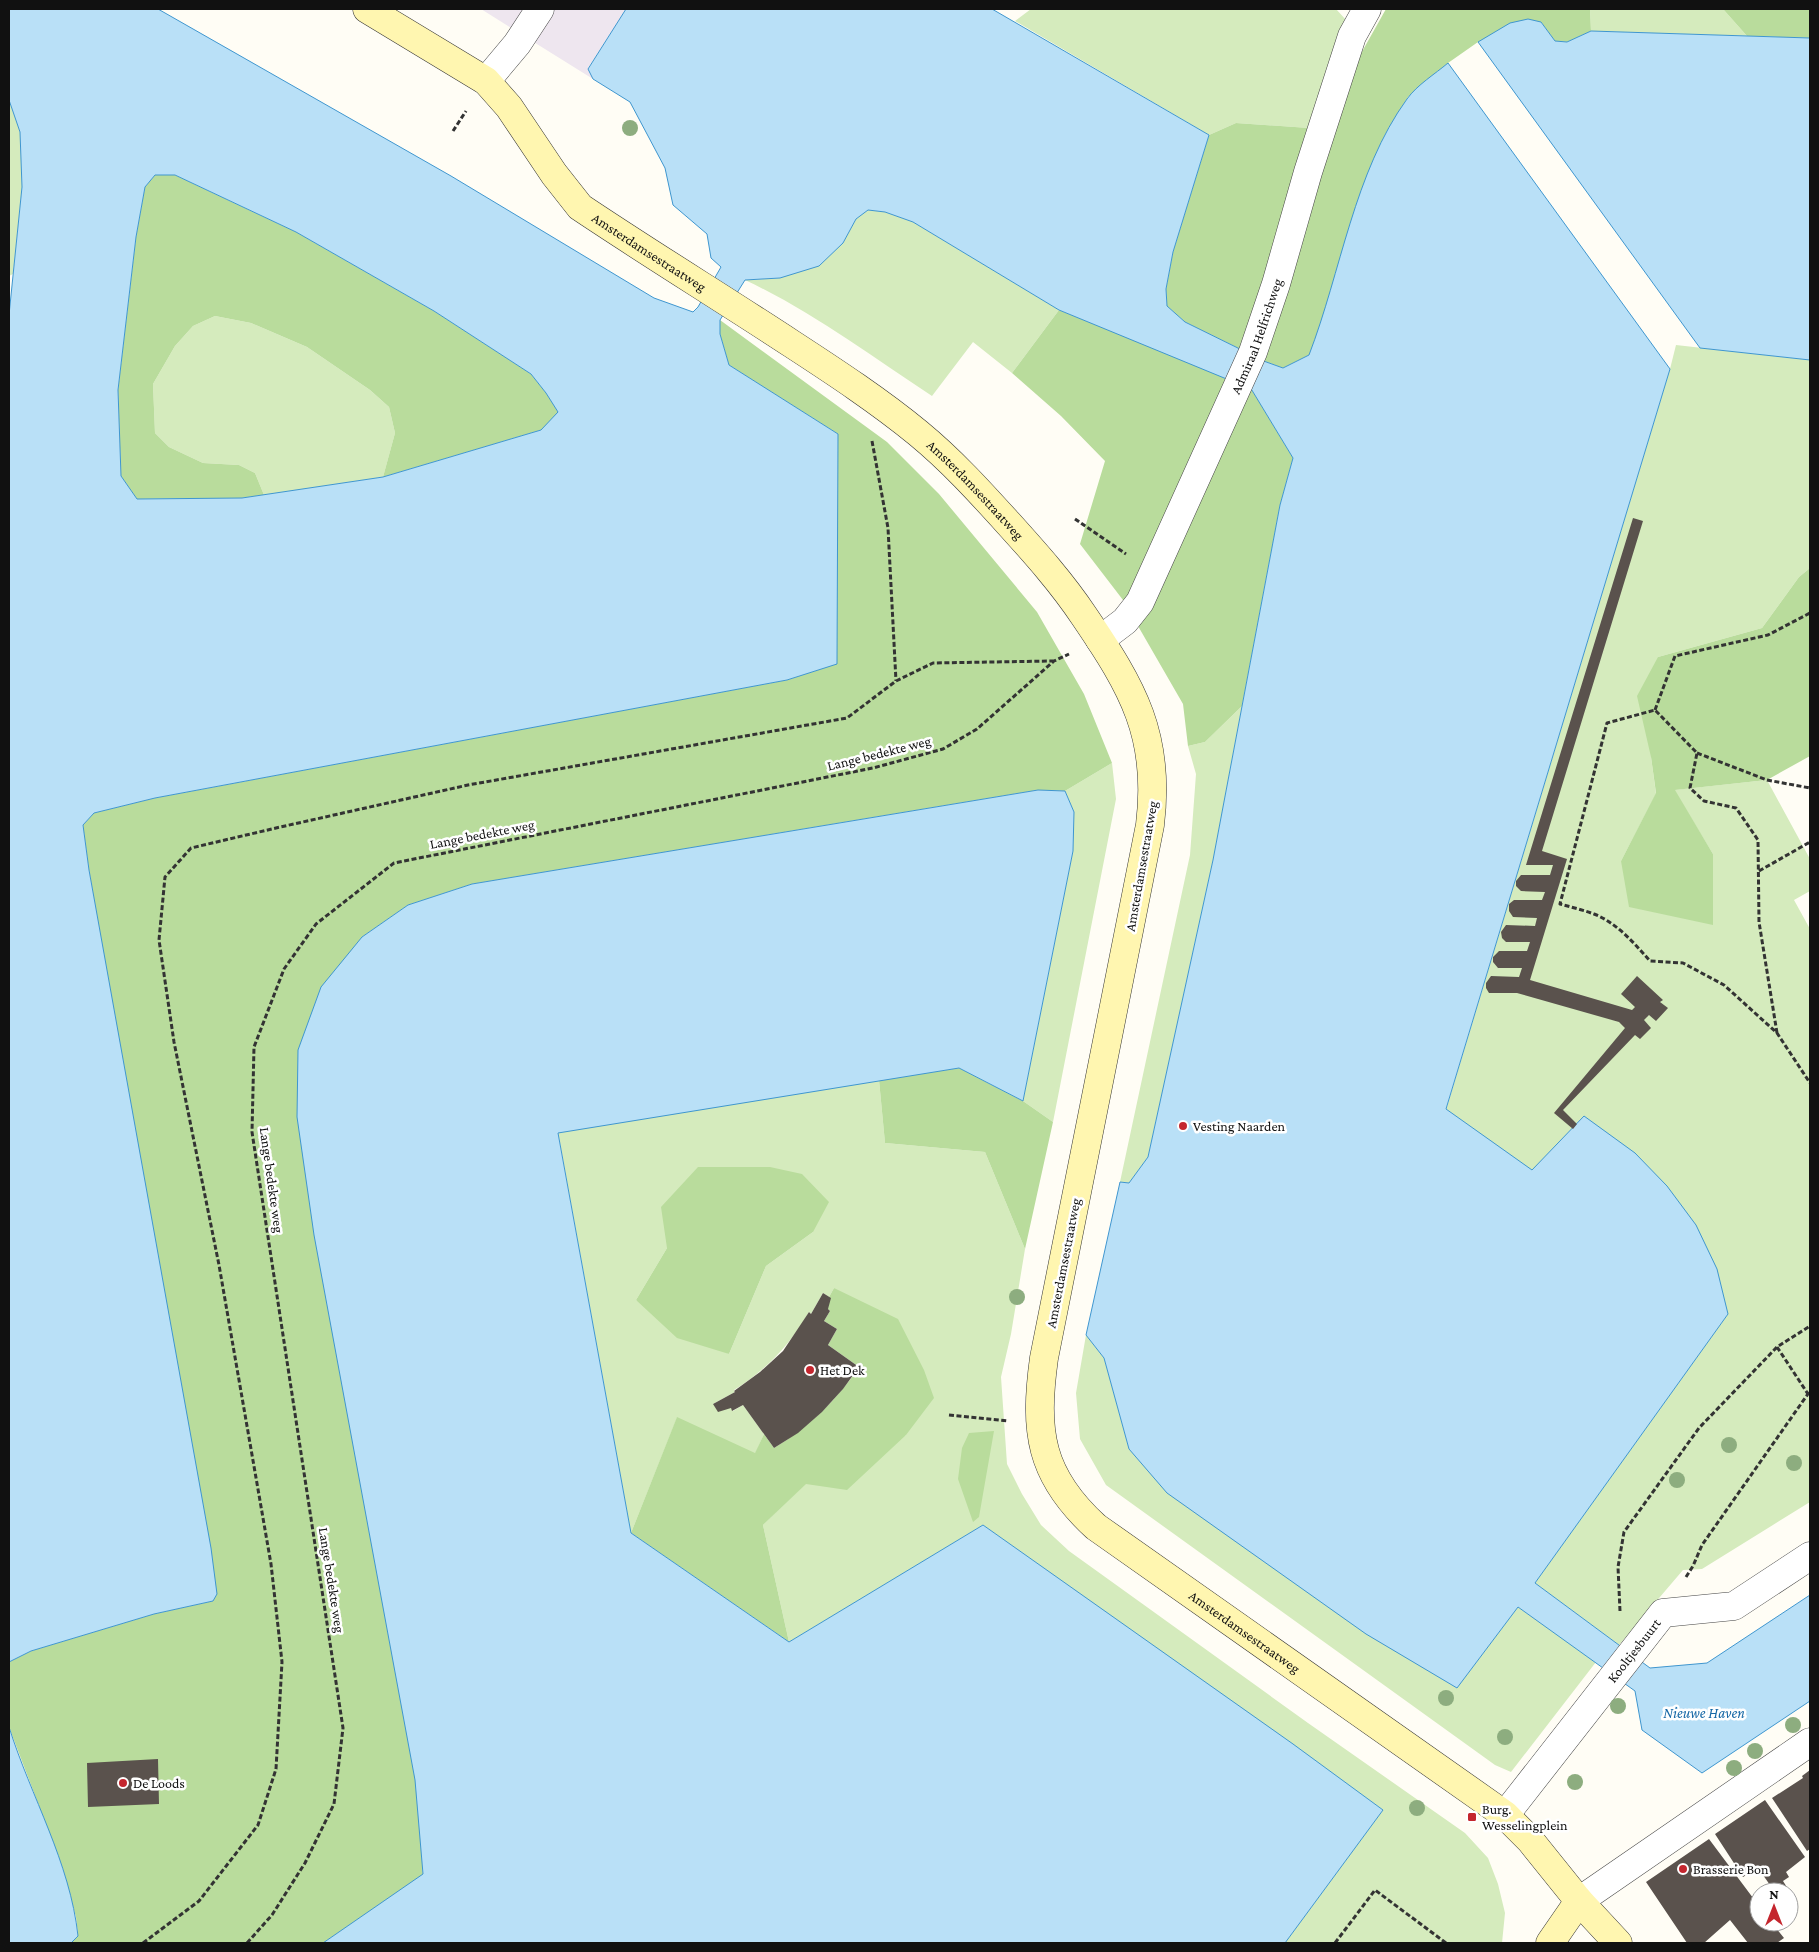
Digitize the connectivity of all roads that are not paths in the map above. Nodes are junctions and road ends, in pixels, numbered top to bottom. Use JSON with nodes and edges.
{"nodes":[{"id":1,"x":367,"y":9,"type":"edge"},
{"id":2,"x":540,"y":9,"type":"edge"},
{"id":3,"x":1367,"y":9,"type":"edge"},
{"id":4,"x":486,"y":81,"type":"junction"},
{"id":5,"x":1100,"y":640,"type":"junction"},
{"id":6,"x":1810,"y":1556,"type":"edge"},
{"id":7,"x":1810,"y":1742,"type":"edge"},
{"id":8,"x":1505,"y":1815,"type":"junction"},
{"id":9,"x":1579,"y":1901,"type":"junction"},
{"id":10,"x":1550,"y":1943,"type":"edge"},
{"id":11,"x":1618,"y":1943,"type":"edge"}],
"edges":[{"from":1,"to":4,"type":"street","name":"Amsterdamsestraatweg"},
{"from":2,"to":4,"type":"street"},
{"from":3,"to":5,"type":"street","name":"Admiraal Helfrichweg"},
{"from":4,"to":5,"type":"street","name":"Amsterdamsestraatweg"},
{"from":5,"to":8,"type":"street","name":"Amsterdamsestraatweg"},
{"from":6,"to":8,"type":"street","name":"Kooltjesbuurt"},
{"from":7,"to":9,"type":"street"},
{"from":8,"to":9,"type":"street","name":"Amsterdamsestraatweg"},
{"from":9,"to":10,"type":"street"},
{"from":9,"to":11,"type":"street","name":"Amsterdamsestraatweg"}]}
